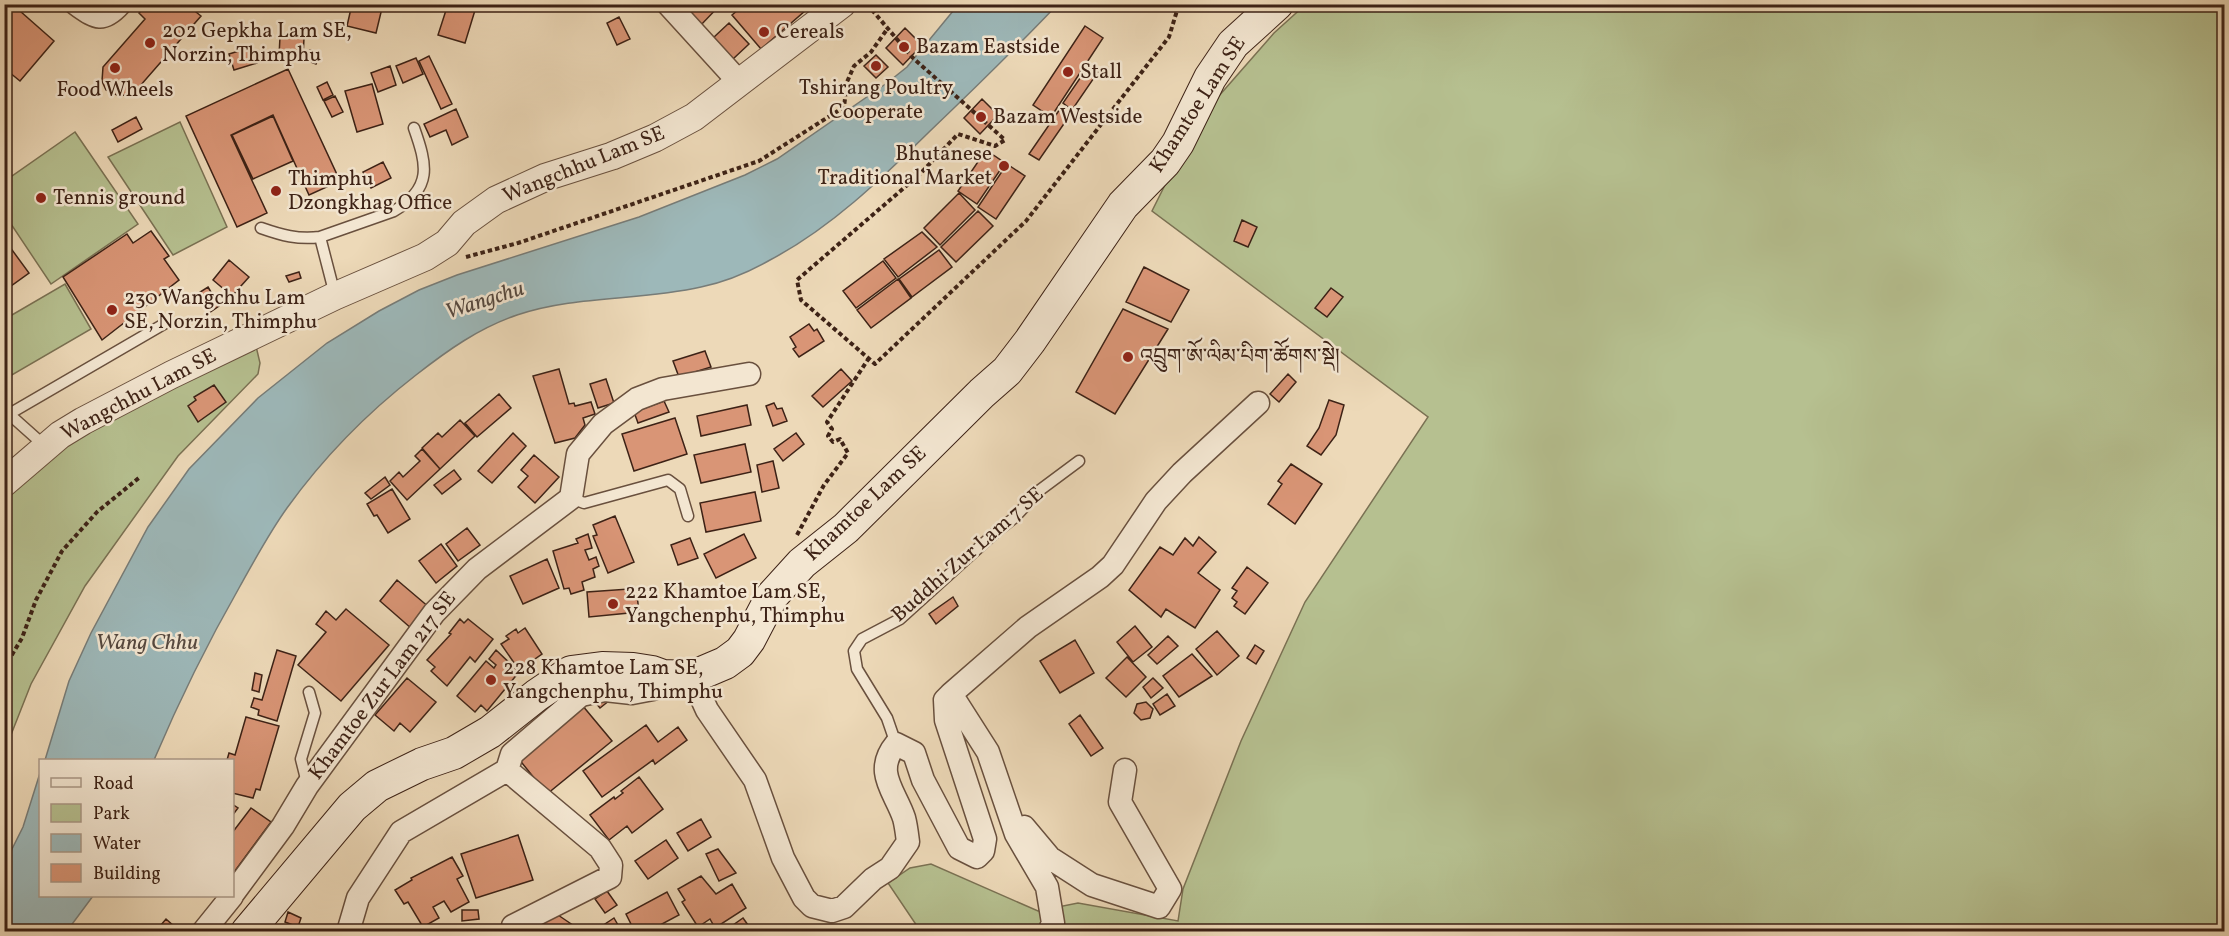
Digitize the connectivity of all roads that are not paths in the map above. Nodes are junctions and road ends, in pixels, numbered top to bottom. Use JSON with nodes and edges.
{"nodes":[{"id":1,"x":76,"y":4,"type":"edge"},
{"id":2,"x":120,"y":4,"type":"edge"},
{"id":3,"x":668,"y":4,"type":"edge"},
{"id":4,"x":842,"y":4,"type":"edge"},
{"id":5,"x":1277,"y":4,"type":"edge"},
{"id":6,"x":740,"y":83,"type":"junction"},
{"id":7,"x":414,"y":128,"type":"dead end"},
{"id":8,"x":261,"y":228,"type":"dead end"},
{"id":9,"x":320,"y":237,"type":"junction"},
{"id":10,"x":335,"y":296,"type":"junction"},
{"id":11,"x":164,"y":324,"type":"dead end"},
{"id":12,"x":749,"y":374,"type":"dead end"},
{"id":13,"x":1258,"y":403,"type":"dead end"},
{"id":14,"x":7,"y":416,"type":"edge"},
{"id":15,"x":46,"y":447,"type":"junction"},
{"id":16,"x":1079,"y":461,"type":"dead end"},
{"id":17,"x":4,"y":483,"type":"edge"},
{"id":18,"x":571,"y":498,"type":"junction"},
{"id":19,"x":688,"y":516,"type":"dead end"},
{"id":20,"x":685,"y":676,"type":"junction"},
{"id":21,"x":309,"y":692,"type":"dead end"},
{"id":22,"x":951,"y":694,"type":"junction"},
{"id":23,"x":896,"y":744,"type":"junction"},
{"id":24,"x":507,"y":770,"type":"junction"},
{"id":25,"x":1125,"y":771,"type":"dead end"},
{"id":26,"x":308,"y":786,"type":"junction"},
{"id":27,"x":1008,"y":807,"type":"junction"},
{"id":28,"x":234,"y":892,"type":"edge"},
{"id":29,"x":230,"y":897,"type":"edge"},
{"id":30,"x":203,"y":932,"type":"edge"},
{"id":31,"x":247,"y":932,"type":"edge"},
{"id":32,"x":348,"y":932,"type":"edge"},
{"id":33,"x":512,"y":932,"type":"edge"},
{"id":34,"x":1049,"y":932,"type":"edge"}],
"edges":[{"from":1,"to":2,"type":"street"},
{"from":3,"to":6,"type":"street"},
{"from":4,"to":6,"type":"street","name":"Wangchhu Lam SE"},
{"from":5,"to":20,"type":"main road","name":"Khamtoe Lam SE"},
{"from":6,"to":10,"type":"street","name":"Wangchhu Lam SE"},
{"from":7,"to":9,"type":"lane"},
{"from":8,"to":9,"type":"lane"},
{"from":9,"to":10,"type":"lane"},
{"from":10,"to":15,"type":"street","name":"Wangchhu Lam SE"},
{"from":11,"to":14,"type":"lane"},
{"from":12,"to":18,"type":"street"},
{"from":13,"to":22,"type":"street"},
{"from":14,"to":15,"type":"lane"},
{"from":15,"to":17,"type":"street","name":"Wangchhu Lam SE"},
{"from":16,"to":23,"type":"lane","name":"Buddhi Zur Lam 7 SE"},
{"from":18,"to":19,"type":"lane"},
{"from":18,"to":26,"type":"street","name":"Khamtoe Zur Lam 217 SE"},
{"from":20,"to":23,"type":"street"},
{"from":20,"to":24,"type":"street"},
{"from":20,"to":31,"type":"main road","name":"Khamtoe Lam SE"},
{"from":21,"to":26,"type":"lane"},
{"from":22,"to":23,"type":"street"},
{"from":22,"to":27,"type":"street"},
{"from":24,"to":32,"type":"street"},
{"from":24,"to":33,"type":"street"},
{"from":25,"to":27,"type":"street"},
{"from":26,"to":28,"type":"street","name":"Khamtoe Zur Lam 217 SE"},
{"from":27,"to":34,"type":"street"},
{"from":29,"to":30,"type":"street","name":"Khamtoe Zur Lam 217 SE"}]}
